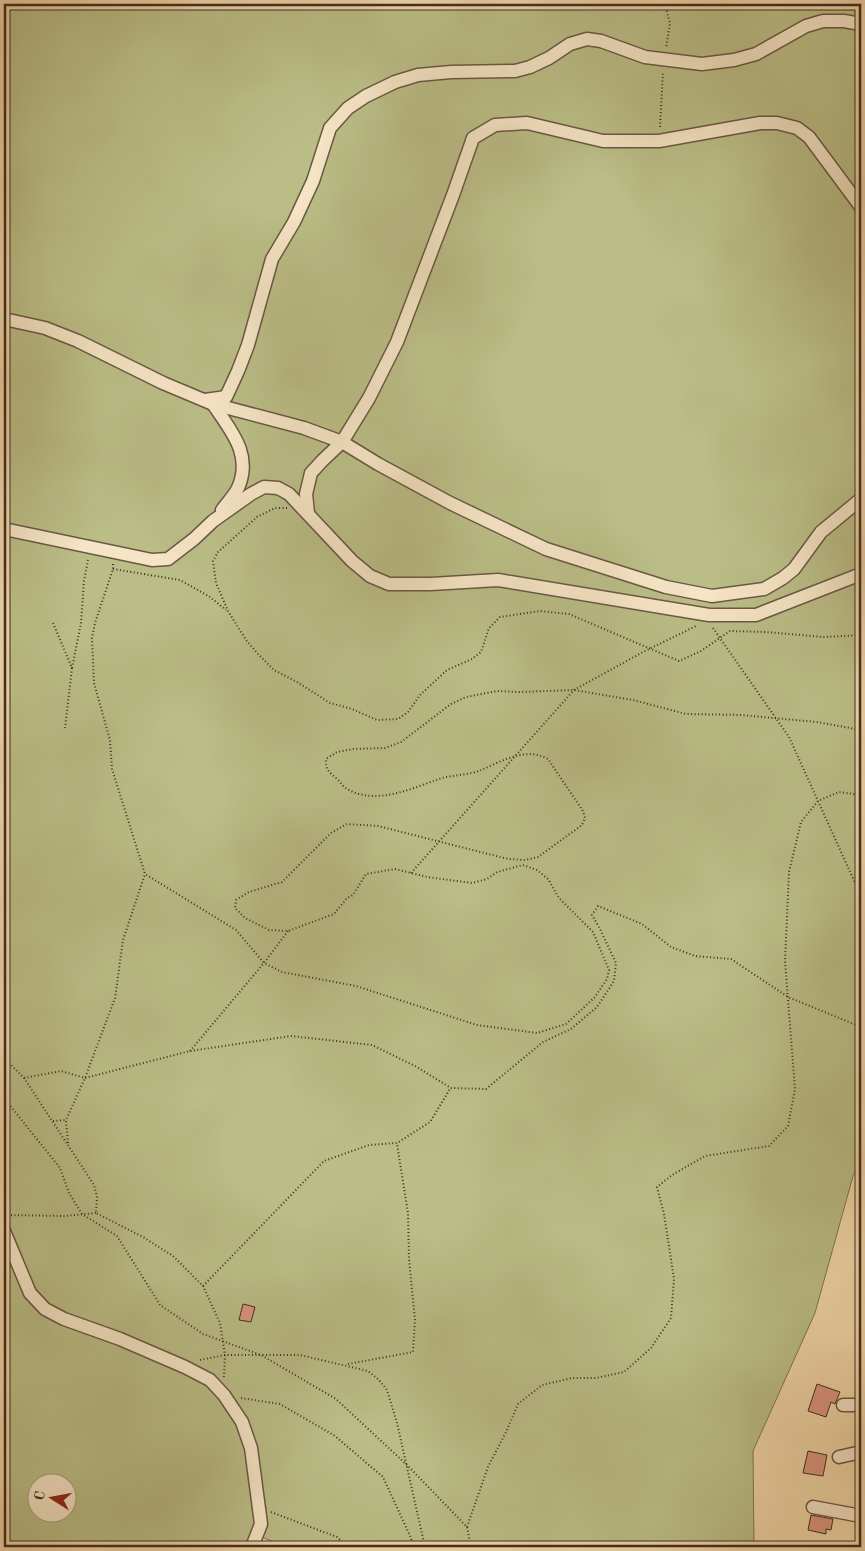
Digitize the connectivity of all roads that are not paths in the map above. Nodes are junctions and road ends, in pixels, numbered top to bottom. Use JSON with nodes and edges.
{"nodes":[{"id":1,"x":861,"y":24,"type":"edge"},
{"id":2,"x":861,"y":207,"type":"edge"},
{"id":3,"x":4,"y":319,"type":"edge"},
{"id":4,"x":209,"y":402,"type":"junction"},
{"id":5,"x":342,"y":442,"type":"junction"},
{"id":6,"x":861,"y":498,"type":"edge"},
{"id":7,"x":308,"y":514,"type":"junction"},
{"id":8,"x":213,"y":521,"type":"junction"},
{"id":9,"x":4,"y":529,"type":"edge"},
{"id":10,"x":861,"y":574,"type":"edge"},
{"id":11,"x":4,"y":1231,"type":"edge"},
{"id":12,"x":843,"y":1405,"type":"dead end"},
{"id":13,"x":861,"y":1405,"type":"edge"},
{"id":14,"x":861,"y":1452,"type":"edge"},
{"id":15,"x":839,"y":1456,"type":"dead end"},
{"id":16,"x":812,"y":1507,"type":"dead end"},
{"id":17,"x":861,"y":1516,"type":"edge"},
{"id":18,"x":252,"y":1547,"type":"edge"}],
"edges":[{"from":1,"to":4,"type":"street"},
{"from":2,"to":5,"type":"street"},
{"from":3,"to":4,"type":"street"},
{"from":4,"to":5,"type":"street"},
{"from":4,"to":8,"type":"street"},
{"from":5,"to":6,"type":"street"},
{"from":5,"to":7,"type":"street"},
{"from":7,"to":8,"type":"street"},
{"from":7,"to":10,"type":"street"},
{"from":8,"to":9,"type":"street"},
{"from":11,"to":18,"type":"street"},
{"from":12,"to":13,"type":"street"},
{"from":14,"to":15,"type":"street"},
{"from":16,"to":17,"type":"street"}]}
